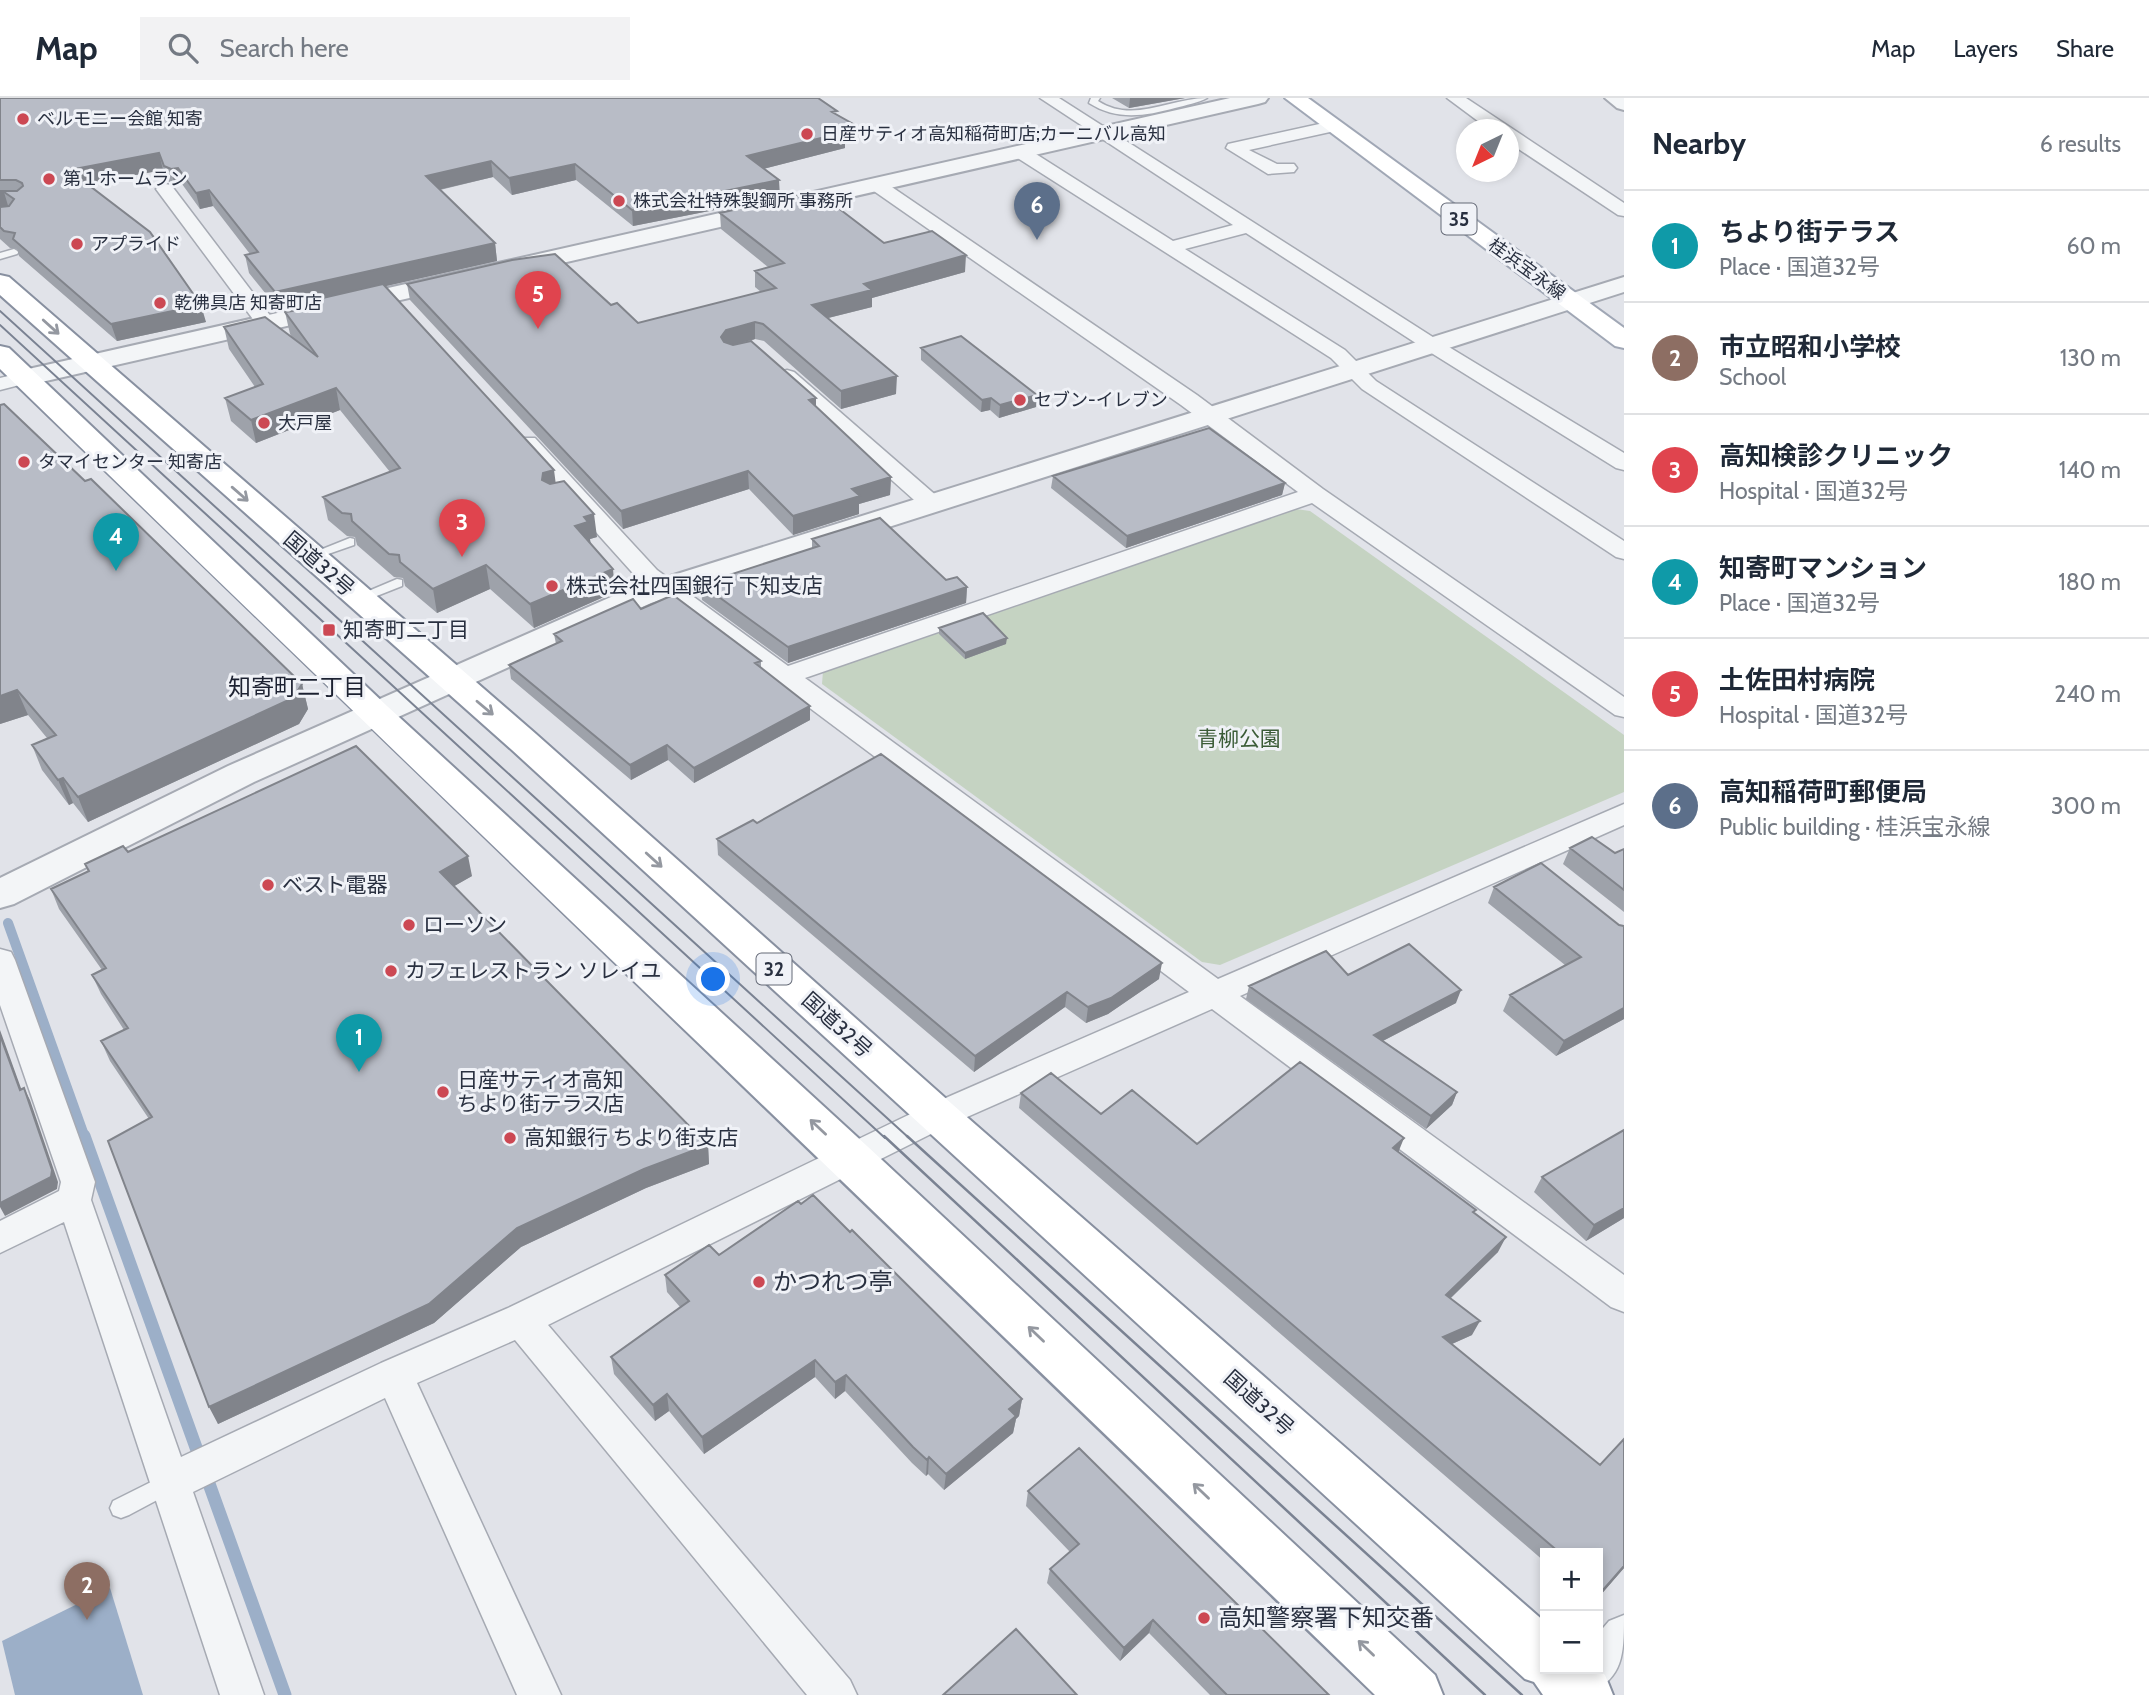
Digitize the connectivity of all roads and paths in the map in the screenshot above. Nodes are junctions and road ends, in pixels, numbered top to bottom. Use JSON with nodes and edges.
{"nodes":[{"id":1,"x":1048,"y":98,"type":"edge"},
{"id":2,"x":1203,"y":98,"type":"edge"},
{"id":3,"x":1258,"y":98,"type":"edge"},
{"id":4,"x":1295,"y":98,"type":"edge"},
{"id":5,"x":1455,"y":98,"type":"edge"},
{"id":6,"x":1615,"y":98,"type":"edge"},
{"id":7,"x":1094,"y":100,"type":"edge"},
{"id":8,"x":1624,"y":104,"type":"edge"},
{"id":9,"x":1486,"y":119,"type":"edge"},
{"id":10,"x":1333,"y":126,"type":"junction"},
{"id":11,"x":1104,"y":134,"type":"junction"},
{"id":12,"x":1519,"y":141,"type":"edge"},
{"id":13,"x":1022,"y":153,"type":"junction"},
{"id":14,"x":1288,"y":168,"type":"dead end"},
{"id":15,"x":877,"y":185,"type":"junction"},
{"id":16,"x":165,"y":189,"type":"edge"},
{"id":17,"x":1624,"y":211,"type":"edge"},
{"id":18,"x":1248,"y":227,"type":"junction"},
{"id":19,"x":1170,"y":247,"type":"junction"},
{"id":20,"x":0,"y":256,"type":"edge"},
{"id":21,"x":7,"y":267,"type":"edge"},
{"id":22,"x":1624,"y":284,"type":"edge"},
{"id":23,"x":390,"y":294,"type":"junction"},
{"id":24,"x":1571,"y":302,"type":"junction"},
{"id":25,"x":408,"y":313,"type":"edge"},
{"id":26,"x":265,"y":322,"type":"junction"},
{"id":27,"x":1624,"y":340,"type":"edge"},
{"id":28,"x":1432,"y":345,"type":"junction"},
{"id":29,"x":90,"y":362,"type":"junction"},
{"id":30,"x":775,"y":365,"type":"edge"},
{"id":31,"x":1356,"y":369,"type":"junction"},
{"id":32,"x":8,"y":372,"type":"edge"},
{"id":33,"x":822,"y":408,"type":"junction"},
{"id":34,"x":799,"y":414,"type":"edge"},
{"id":35,"x":1208,"y":416,"type":"junction"},
{"id":36,"x":510,"y":425,"type":"edge"},
{"id":37,"x":1624,"y":463,"type":"edge"},
{"id":38,"x":1315,"y":494,"type":"junction"},
{"id":39,"x":931,"y":503,"type":"junction"},
{"id":40,"x":350,"y":542,"type":"edge"},
{"id":41,"x":1624,"y":552,"type":"edge"},
{"id":42,"x":311,"y":556,"type":"junction"},
{"id":43,"x":397,"y":583,"type":"edge"},
{"id":44,"x":664,"y":587,"type":"junction"},
{"id":45,"x":359,"y":598,"type":"junction"},
{"id":46,"x":785,"y":676,"type":"junction"},
{"id":47,"x":451,"y":680,"type":"junction"},
{"id":48,"x":1624,"y":709,"type":"edge"},
{"id":49,"x":375,"y":714,"type":"junction"},
{"id":50,"x":1624,"y":814,"type":"edge"},
{"id":51,"x":0,"y":894,"type":"edge"},
{"id":52,"x":0,"y":960,"type":"edge"},
{"id":53,"x":1212,"y":995,"type":"junction"},
{"id":54,"x":937,"y":1116,"type":"junction"},
{"id":55,"x":851,"y":1159,"type":"junction"},
{"id":56,"x":74,"y":1200,"type":"junction"},
{"id":57,"x":0,"y":1238,"type":"edge"},
{"id":58,"x":1624,"y":1296,"type":"edge"},
{"id":59,"x":521,"y":1320,"type":"junction"},
{"id":60,"x":394,"y":1375,"type":"junction"},
{"id":61,"x":169,"y":1483,"type":"junction"},
{"id":62,"x":121,"y":1508,"type":"dead end"},
{"id":63,"x":1624,"y":1636,"type":"edge"},
{"id":64,"x":1576,"y":1675,"type":"edge"},
{"id":65,"x":242,"y":1695,"type":"edge"},
{"id":66,"x":539,"y":1695,"type":"edge"},
{"id":67,"x":835,"y":1695,"type":"edge"},
{"id":68,"x":1415,"y":1695,"type":"edge"}],
"edges":[{"from":1,"to":11,"type":"street"},
{"from":2,"to":7,"type":"lane"},
{"from":3,"to":11,"type":"street"},
{"from":4,"to":10,"type":"main road","name":"桂浜宝永線","number":"35"},
{"from":5,"to":9,"type":"street"},
{"from":6,"to":8,"type":"street"},
{"from":10,"to":14,"type":"street"},
{"from":10,"to":24,"type":"main road","name":"桂浜宝永線","number":"35"},
{"from":11,"to":13,"type":"street"},
{"from":11,"to":18,"type":"street"},
{"from":12,"to":17,"type":"street"},
{"from":13,"to":15,"type":"street"},
{"from":13,"to":19,"type":"street"},
{"from":15,"to":23,"type":"street"},
{"from":15,"to":35,"type":"street"},
{"from":16,"to":26,"type":"street"},
{"from":18,"to":19,"type":"street"},
{"from":18,"to":28,"type":"street"},
{"from":19,"to":31,"type":"street"},
{"from":20,"to":21,"type":"lane"},
{"from":21,"to":29,"type":"main road","name":"国道32号","number":"32","one_way":true},
{"from":22,"to":24,"type":"street"},
{"from":23,"to":25,"type":"street"},
{"from":23,"to":26,"type":"street"},
{"from":24,"to":27,"type":"main road","name":"桂浜宝永線","number":"35"},
{"from":24,"to":28,"type":"street"},
{"from":26,"to":29,"type":"street"},
{"from":28,"to":31,"type":"street"},
{"from":28,"to":37,"type":"street"},
{"from":29,"to":32,"type":"street"},
{"from":29,"to":42,"type":"main road","name":"国道32号","number":"32","one_way":true},
{"from":30,"to":33,"type":"street"},
{"from":31,"to":35,"type":"street"},
{"from":31,"to":41,"type":"street"},
{"from":32,"to":49,"type":"main road"},
{"from":33,"to":34,"type":"street"},
{"from":33,"to":39,"type":"street"},
{"from":35,"to":38,"type":"street"},
{"from":35,"to":39,"type":"street"},
{"from":36,"to":44,"type":"street"},
{"from":38,"to":46,"type":"street"},
{"from":38,"to":48,"type":"street"},
{"from":39,"to":44,"type":"street"},
{"from":40,"to":42,"type":"lane"},
{"from":42,"to":45,"type":"main road","name":"国道32号","number":"32"},
{"from":43,"to":45,"type":"lane"},
{"from":44,"to":46,"type":"street"},
{"from":44,"to":47,"type":"street"},
{"from":45,"to":47,"type":"main road","name":"国道32号","number":"32"},
{"from":46,"to":53,"type":"street"},
{"from":47,"to":49,"type":"street"},
{"from":47,"to":54,"type":"main road","name":"国道32号","number":"32","one_way":true},
{"from":49,"to":51,"type":"street"},
{"from":55,"to":49,"type":"main road","one_way":true},
{"from":50,"to":53,"type":"street"},
{"from":52,"to":56,"type":"street"},
{"from":53,"to":54,"type":"street"},
{"from":53,"to":58,"type":"street"},
{"from":54,"to":55,"type":"street"},
{"from":54,"to":64,"type":"main road","name":"国道32号","number":"32"},
{"from":55,"to":59,"type":"street"},
{"from":68,"to":55,"type":"main road","one_way":true},
{"from":56,"to":57,"type":"street"},
{"from":56,"to":61,"type":"street"},
{"from":59,"to":60,"type":"street"},
{"from":59,"to":67,"type":"street"},
{"from":60,"to":61,"type":"street"},
{"from":60,"to":66,"type":"street"},
{"from":61,"to":62,"type":"lane"},
{"from":61,"to":65,"type":"street"},
{"from":63,"to":64,"type":"street"}]}
